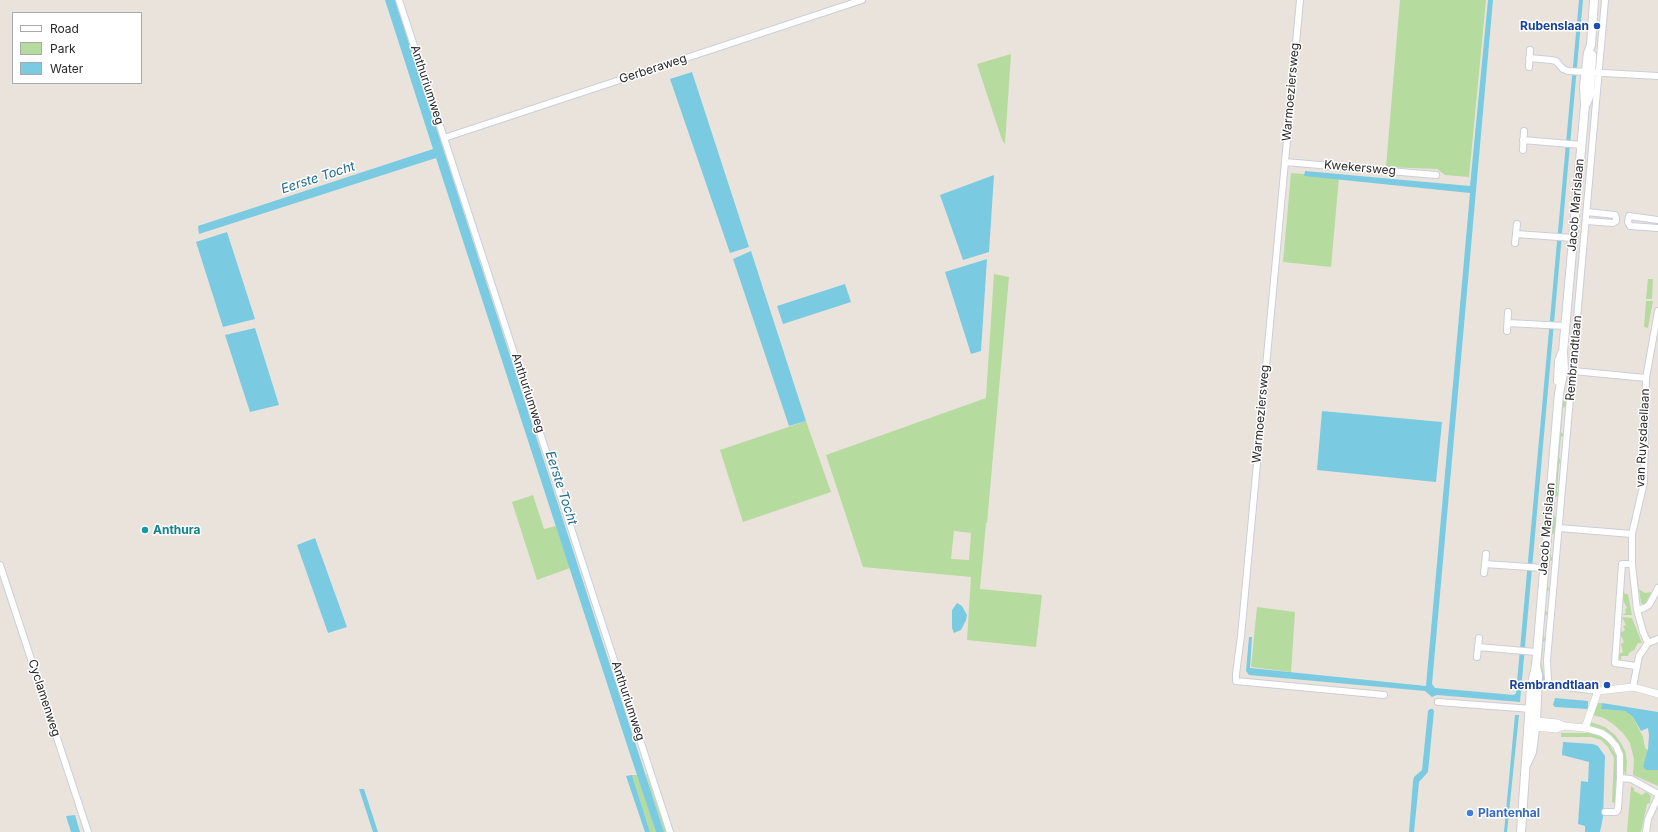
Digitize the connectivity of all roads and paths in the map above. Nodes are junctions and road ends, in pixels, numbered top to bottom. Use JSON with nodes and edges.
{"nodes":[{"id":1,"x":399,"y":0,"type":"edge"},
{"id":2,"x":862,"y":0,"type":"edge"},
{"id":3,"x":1300,"y":0,"type":"edge"},
{"id":4,"x":1594,"y":0,"type":"edge"},
{"id":5,"x":1605,"y":0,"type":"edge"},
{"id":6,"x":1530,"y":50,"type":"dead end"},
{"id":7,"x":1529,"y":58,"type":"junction"},
{"id":8,"x":1529,"y":66,"type":"dead end"},
{"id":9,"x":1589,"y":72,"type":"junction"},
{"id":10,"x":1658,"y":76,"type":"edge"},
{"id":11,"x":1524,"y":131,"type":"dead end"},
{"id":12,"x":444,"y":138,"type":"junction"},
{"id":13,"x":1523,"y":140,"type":"junction"},
{"id":14,"x":1581,"y":145,"type":"junction"},
{"id":15,"x":1523,"y":150,"type":"dead end"},
{"id":16,"x":1285,"y":162,"type":"junction"},
{"id":17,"x":1436,"y":175,"type":"dead end"},
{"id":18,"x":1587,"y":212,"type":"junction"},
{"id":19,"x":1658,"y":220,"type":"edge"},
{"id":20,"x":1587,"y":221,"type":"junction"},
{"id":21,"x":1517,"y":224,"type":"dead end"},
{"id":22,"x":1658,"y":228,"type":"edge"},
{"id":23,"x":1516,"y":234,"type":"junction"},
{"id":24,"x":1573,"y":238,"type":"junction"},
{"id":25,"x":1515,"y":243,"type":"dead end"},
{"id":26,"x":1658,"y":311,"type":"edge"},
{"id":27,"x":1508,"y":312,"type":"dead end"},
{"id":28,"x":1508,"y":322,"type":"junction"},
{"id":29,"x":1565,"y":326,"type":"junction"},
{"id":30,"x":1507,"y":331,"type":"dead end"},
{"id":31,"x":1573,"y":371,"type":"junction"},
{"id":32,"x":1646,"y":378,"type":"junction"},
{"id":33,"x":1559,"y":528,"type":"junction"},
{"id":34,"x":1632,"y":534,"type":"junction"},
{"id":35,"x":1486,"y":554,"type":"dead end"},
{"id":36,"x":1485,"y":564,"type":"junction"},
{"id":37,"x":1632,"y":564,"type":"junction"},
{"id":38,"x":0,"y":565,"type":"edge"},
{"id":39,"x":1543,"y":568,"type":"junction"},
{"id":40,"x":1484,"y":573,"type":"dead end"},
{"id":41,"x":1658,"y":588,"type":"edge"},
{"id":42,"x":1637,"y":610,"type":"junction"},
{"id":43,"x":1479,"y":638,"type":"dead end"},
{"id":44,"x":1658,"y":639,"type":"edge"},
{"id":45,"x":1648,"y":643,"type":"junction"},
{"id":46,"x":1478,"y":647,"type":"junction"},
{"id":47,"x":1536,"y":652,"type":"junction"},
{"id":48,"x":1478,"y":657,"type":"dead end"},
{"id":49,"x":1636,"y":666,"type":"junction"},
{"id":50,"x":1633,"y":687,"type":"junction"},
{"id":51,"x":1598,"y":690,"type":"junction"},
{"id":52,"x":1658,"y":694,"type":"edge"},
{"id":53,"x":1384,"y":695,"type":"dead end"},
{"id":54,"x":1438,"y":702,"type":"dead end"},
{"id":55,"x":1533,"y":709,"type":"junction"},
{"id":56,"x":1533,"y":724,"type":"junction"},
{"id":57,"x":1585,"y":728,"type":"junction"},
{"id":58,"x":1620,"y":778,"type":"junction"},
{"id":59,"x":1658,"y":794,"type":"edge"},
{"id":60,"x":1658,"y":797,"type":"edge"},
{"id":61,"x":1605,"y":812,"type":"dead end"},
{"id":62,"x":88,"y":832,"type":"edge"},
{"id":63,"x":670,"y":832,"type":"edge"},
{"id":64,"x":1521,"y":832,"type":"edge"},
{"id":65,"x":1646,"y":832,"type":"edge"}],
"edges":[{"from":1,"to":12,"type":"street","name":"Anthuriumweg"},
{"from":2,"to":12,"type":"street","name":"Gerberaweg"},
{"from":3,"to":16,"type":"street","name":"Warmoeziersweg"},
{"from":4,"to":9,"type":"main road","name":"Jacob Marislaan"},
{"from":5,"to":9,"type":"street","name":"Rembrandtlaan"},
{"from":6,"to":7,"type":"street"},
{"from":7,"to":8,"type":"street"},
{"from":7,"to":9,"type":"street"},
{"from":9,"to":10,"type":"street"},
{"from":9,"to":14,"type":"main road","name":"Jacob Marislaan"},
{"from":9,"to":18,"type":"street","name":"Rembrandtlaan"},
{"from":11,"to":13,"type":"street"},
{"from":12,"to":63,"type":"street","name":"Anthuriumweg"},
{"from":13,"to":14,"type":"street"},
{"from":13,"to":15,"type":"street"},
{"from":14,"to":24,"type":"main road","name":"Jacob Marislaan"},
{"from":16,"to":17,"type":"street","name":"Kwekersweg"},
{"from":16,"to":53,"type":"street","name":"Warmoeziersweg"},
{"from":18,"to":20,"type":"street","name":"Rembrandtlaan"},
{"from":18,"to":20,"type":"street"},
{"from":19,"to":22,"type":"street"},
{"from":20,"to":31,"type":"street","name":"Rembrandtlaan"},
{"from":21,"to":23,"type":"street"},
{"from":23,"to":24,"type":"street"},
{"from":23,"to":25,"type":"street"},
{"from":24,"to":29,"type":"main road","name":"Jacob Marislaan"},
{"from":26,"to":32,"type":"street","name":"van Ruysdaellaan"},
{"from":27,"to":28,"type":"street"},
{"from":28,"to":29,"type":"street"},
{"from":28,"to":30,"type":"street"},
{"from":29,"to":39,"type":"main road","name":"Jacob Marislaan"},
{"from":31,"to":32,"type":"street"},
{"from":31,"to":33,"type":"street","name":"Rembrandtlaan"},
{"from":32,"to":34,"type":"street","name":"van Ruysdaellaan"},
{"from":33,"to":34,"type":"street"},
{"from":33,"to":51,"type":"street","name":"Rembrandtlaan"},
{"from":34,"to":37,"type":"street","name":"van Ruysdaellaan"},
{"from":35,"to":36,"type":"street"},
{"from":36,"to":39,"type":"street"},
{"from":36,"to":40,"type":"street"},
{"from":37,"to":42,"type":"street","name":"van Ruysdaellaan"},
{"from":37,"to":49,"type":"street"},
{"from":38,"to":62,"type":"street","name":"Cyclamenweg"},
{"from":39,"to":47,"type":"main road","name":"Jacob Marislaan"},
{"from":41,"to":42,"type":"street"},
{"from":42,"to":45,"type":"street","name":"van Ruysdaellaan"},
{"from":43,"to":46,"type":"street"},
{"from":44,"to":45,"type":"street"},
{"from":45,"to":49,"type":"street"},
{"from":46,"to":47,"type":"street"},
{"from":46,"to":48,"type":"street"},
{"from":47,"to":55,"type":"main road","name":"Jacob Marislaan"},
{"from":49,"to":50,"type":"street"},
{"from":50,"to":51,"type":"street"},
{"from":50,"to":52,"type":"street"},
{"from":51,"to":57,"type":"street"},
{"from":54,"to":55,"type":"street"},
{"from":55,"to":56,"type":"main road","name":"Jacob Marislaan"},
{"from":56,"to":57,"type":"street"},
{"from":56,"to":64,"type":"main road","name":"Jacob Marislaan"},
{"from":57,"to":58,"type":"street"},
{"from":58,"to":59,"type":"street"},
{"from":58,"to":61,"type":"street"},
{"from":60,"to":65,"type":"street"}]}
